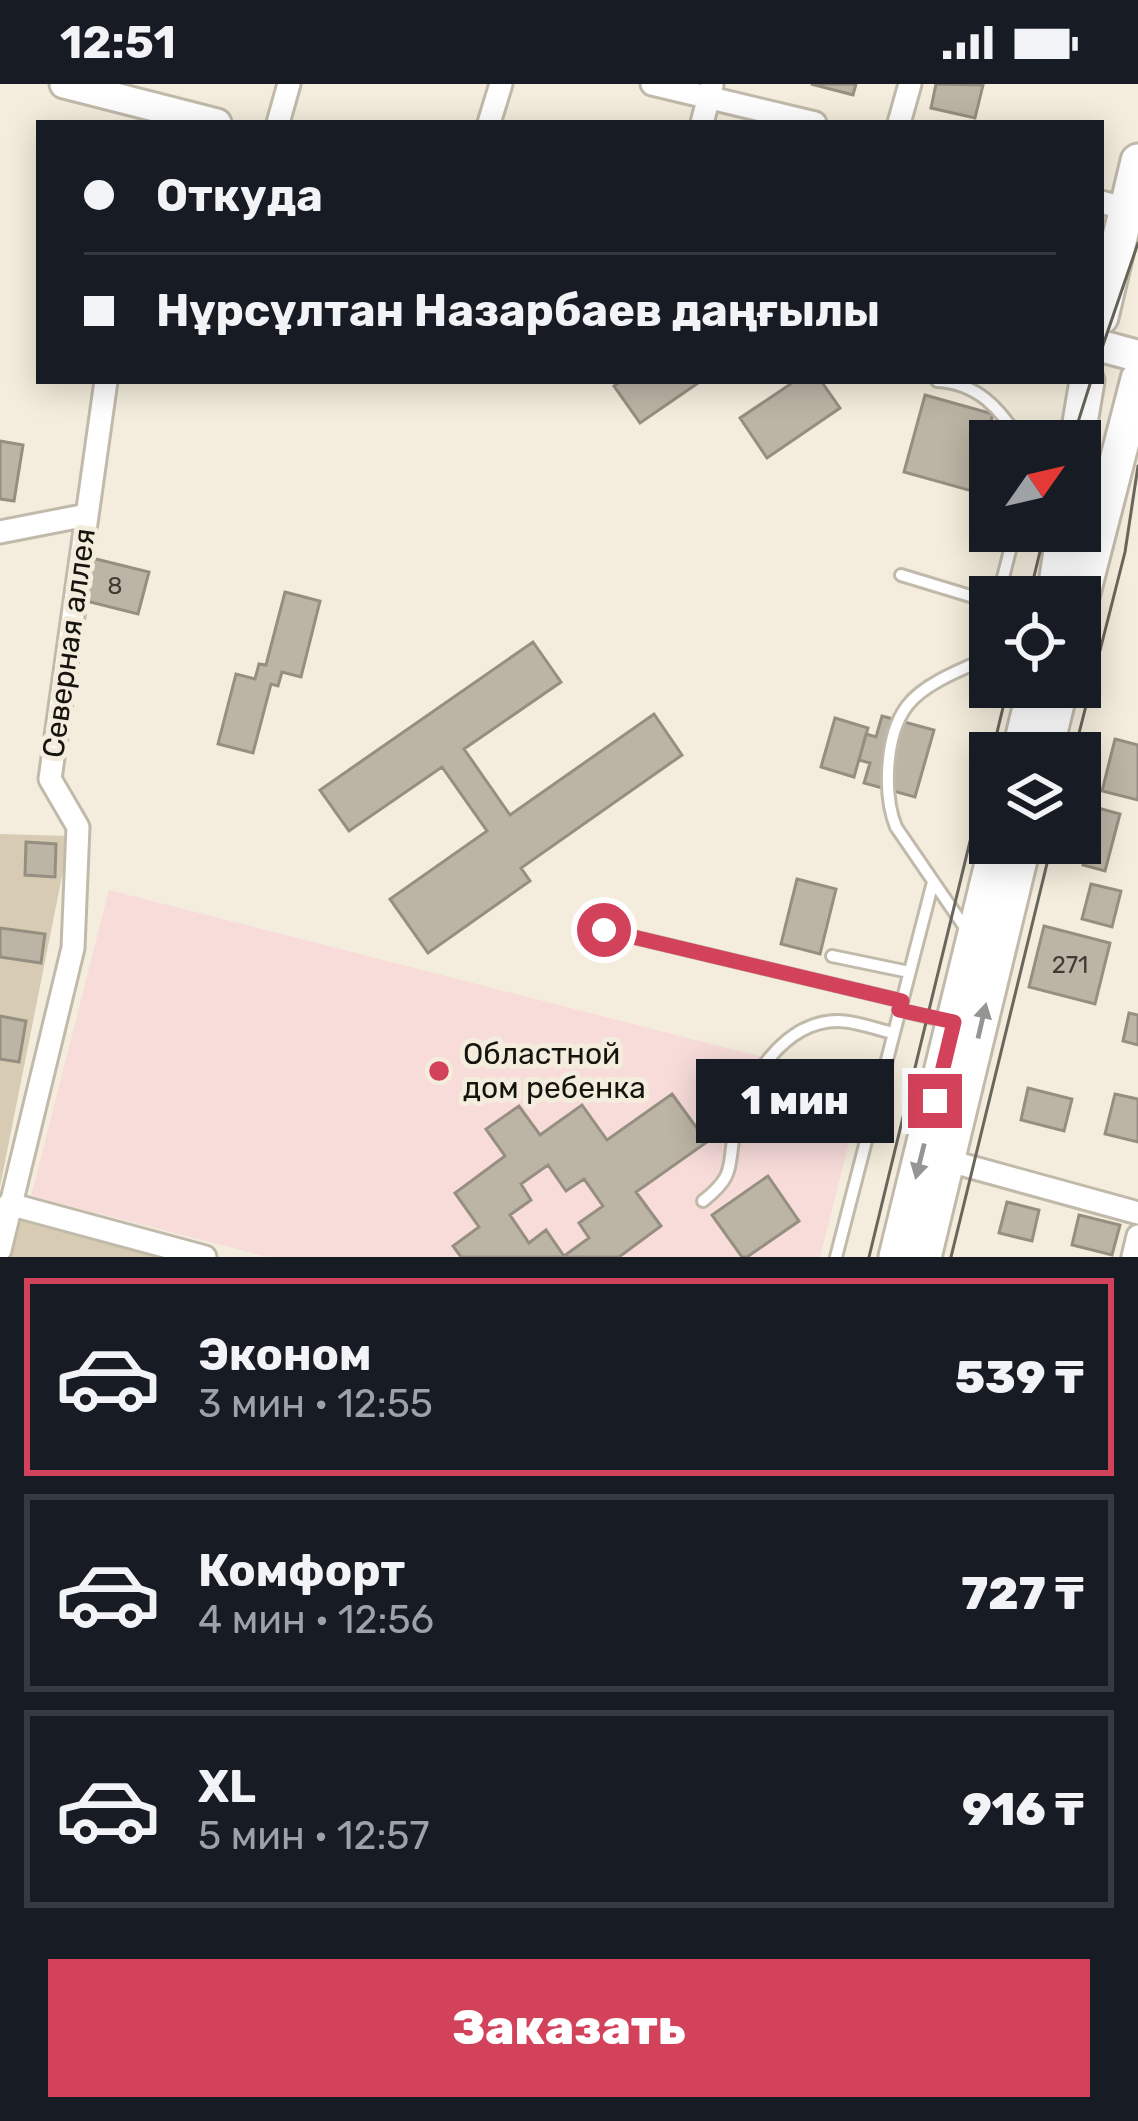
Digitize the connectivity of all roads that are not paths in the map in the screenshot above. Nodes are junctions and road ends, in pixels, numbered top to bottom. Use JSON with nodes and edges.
{"nodes":[{"id":1,"x":64,"y":84,"type":"edge"},
{"id":2,"x":289,"y":84,"type":"edge"},
{"id":3,"x":501,"y":84,"type":"edge"},
{"id":4,"x":652,"y":84,"type":"edge"},
{"id":5,"x":910,"y":84,"type":"edge"},
{"id":6,"x":710,"y":91,"type":"edge"},
{"id":7,"x":206,"y":120,"type":"edge"},
{"id":8,"x":279,"y":120,"type":"edge"},
{"id":9,"x":490,"y":120,"type":"edge"},
{"id":10,"x":805,"y":120,"type":"edge"},
{"id":11,"x":900,"y":120,"type":"edge"},
{"id":12,"x":1138,"y":161,"type":"edge"},
{"id":13,"x":1114,"y":205,"type":"edge"},
{"id":14,"x":1104,"y":291,"type":"edge"},
{"id":15,"x":1104,"y":347,"type":"edge"},
{"id":16,"x":1138,"y":356,"type":"edge"},
{"id":17,"x":1138,"y":379,"type":"edge"},
{"id":18,"x":106,"y":384,"type":"edge"},
{"id":19,"x":959,"y":384,"type":"edge"},
{"id":20,"x":1086,"y":384,"type":"edge"},
{"id":21,"x":1003,"y":420,"type":"edge"},
{"id":22,"x":1080,"y":420,"type":"edge"},
{"id":23,"x":87,"y":515,"type":"junction"},
{"id":24,"x":0,"y":532,"type":"edge"},
{"id":25,"x":901,"y":574,"type":"dead end"},
{"id":26,"x":1087,"y":576,"type":"edge"},
{"id":27,"x":969,"y":595,"type":"edge"},
{"id":28,"x":969,"y":668,"type":"edge"},
{"id":29,"x":992,"y":864,"type":"edge"},
{"id":30,"x":1019,"y":864,"type":"edge"},
{"id":31,"x":933,"y":882,"type":"junction"},
{"id":32,"x":604,"y":930,"type":"dead end"},
{"id":33,"x":973,"y":940,"type":"junction"},
{"id":34,"x":832,"y":956,"type":"dead end"},
{"id":35,"x":909,"y":972,"type":"junction"},
{"id":36,"x":900,"y":1005,"type":"junction"},
{"id":37,"x":954,"y":1022,"type":"junction"},
{"id":38,"x":893,"y":1033,"type":"junction"},
{"id":39,"x":709,"y":1103,"type":"dead end"},
{"id":40,"x":740,"y":1112,"type":"junction"},
{"id":41,"x":11,"y":1157,"type":"edge"},
{"id":42,"x":949,"y":1161,"type":"junction"},
{"id":43,"x":703,"y":1201,"type":"dead end"},
{"id":44,"x":9,"y":1204,"type":"junction"},
{"id":45,"x":1138,"y":1213,"type":"edge"},
{"id":46,"x":1138,"y":1235,"type":"edge"},
{"id":47,"x":0,"y":1250,"type":"edge"},
{"id":48,"x":205,"y":1257,"type":"edge"},
{"id":49,"x":836,"y":1257,"type":"edge"},
{"id":50,"x":896,"y":1257,"type":"edge"},
{"id":51,"x":925,"y":1257,"type":"edge"},
{"id":52,"x":1133,"y":1257,"type":"edge"}],
"edges":[{"from":1,"to":7,"type":"street"},
{"from":2,"to":8,"type":"street"},
{"from":3,"to":9,"type":"street"},
{"from":4,"to":6,"type":"street"},
{"from":5,"to":11,"type":"street"},
{"from":6,"to":10,"type":"street"},
{"from":12,"to":13,"type":"main road"},
{"from":13,"to":14,"type":"main road"},
{"from":15,"to":16,"type":"main road"},
{"from":17,"to":26,"type":"main road"},
{"from":18,"to":23,"type":"street","name":"Северная аллея"},
{"from":19,"to":21,"type":"lane"},
{"from":20,"to":22,"type":"main road"},
{"from":23,"to":24,"type":"street"},
{"from":23,"to":41,"type":"street","name":"Северная аллея"},
{"from":25,"to":27,"type":"lane"},
{"from":28,"to":31,"type":"lane"},
{"from":29,"to":33,"type":"main road"},
{"from":42,"to":30,"type":"main road","one_way":true},
{"from":31,"to":33,"type":"lane"},
{"from":31,"to":35,"type":"lane"},
{"from":32,"to":36,"type":"lane"},
{"from":33,"to":37,"type":"main road"},
{"from":34,"to":35,"type":"lane"},
{"from":35,"to":36,"type":"lane"},
{"from":36,"to":37,"type":"lane"},
{"from":36,"to":38,"type":"lane"},
{"from":37,"to":50,"type":"main road","one_way":true},
{"from":38,"to":40,"type":"lane"},
{"from":38,"to":49,"type":"lane"},
{"from":39,"to":40,"type":"lane"},
{"from":40,"to":43,"type":"lane"},
{"from":41,"to":44,"type":"street","name":"Северная аллея"},
{"from":42,"to":45,"type":"street"},
{"from":42,"to":51,"type":"main road"},
{"from":44,"to":47,"type":"street","name":"Северная аллея"},
{"from":44,"to":48,"type":"street"},
{"from":46,"to":52,"type":"street"}]}
